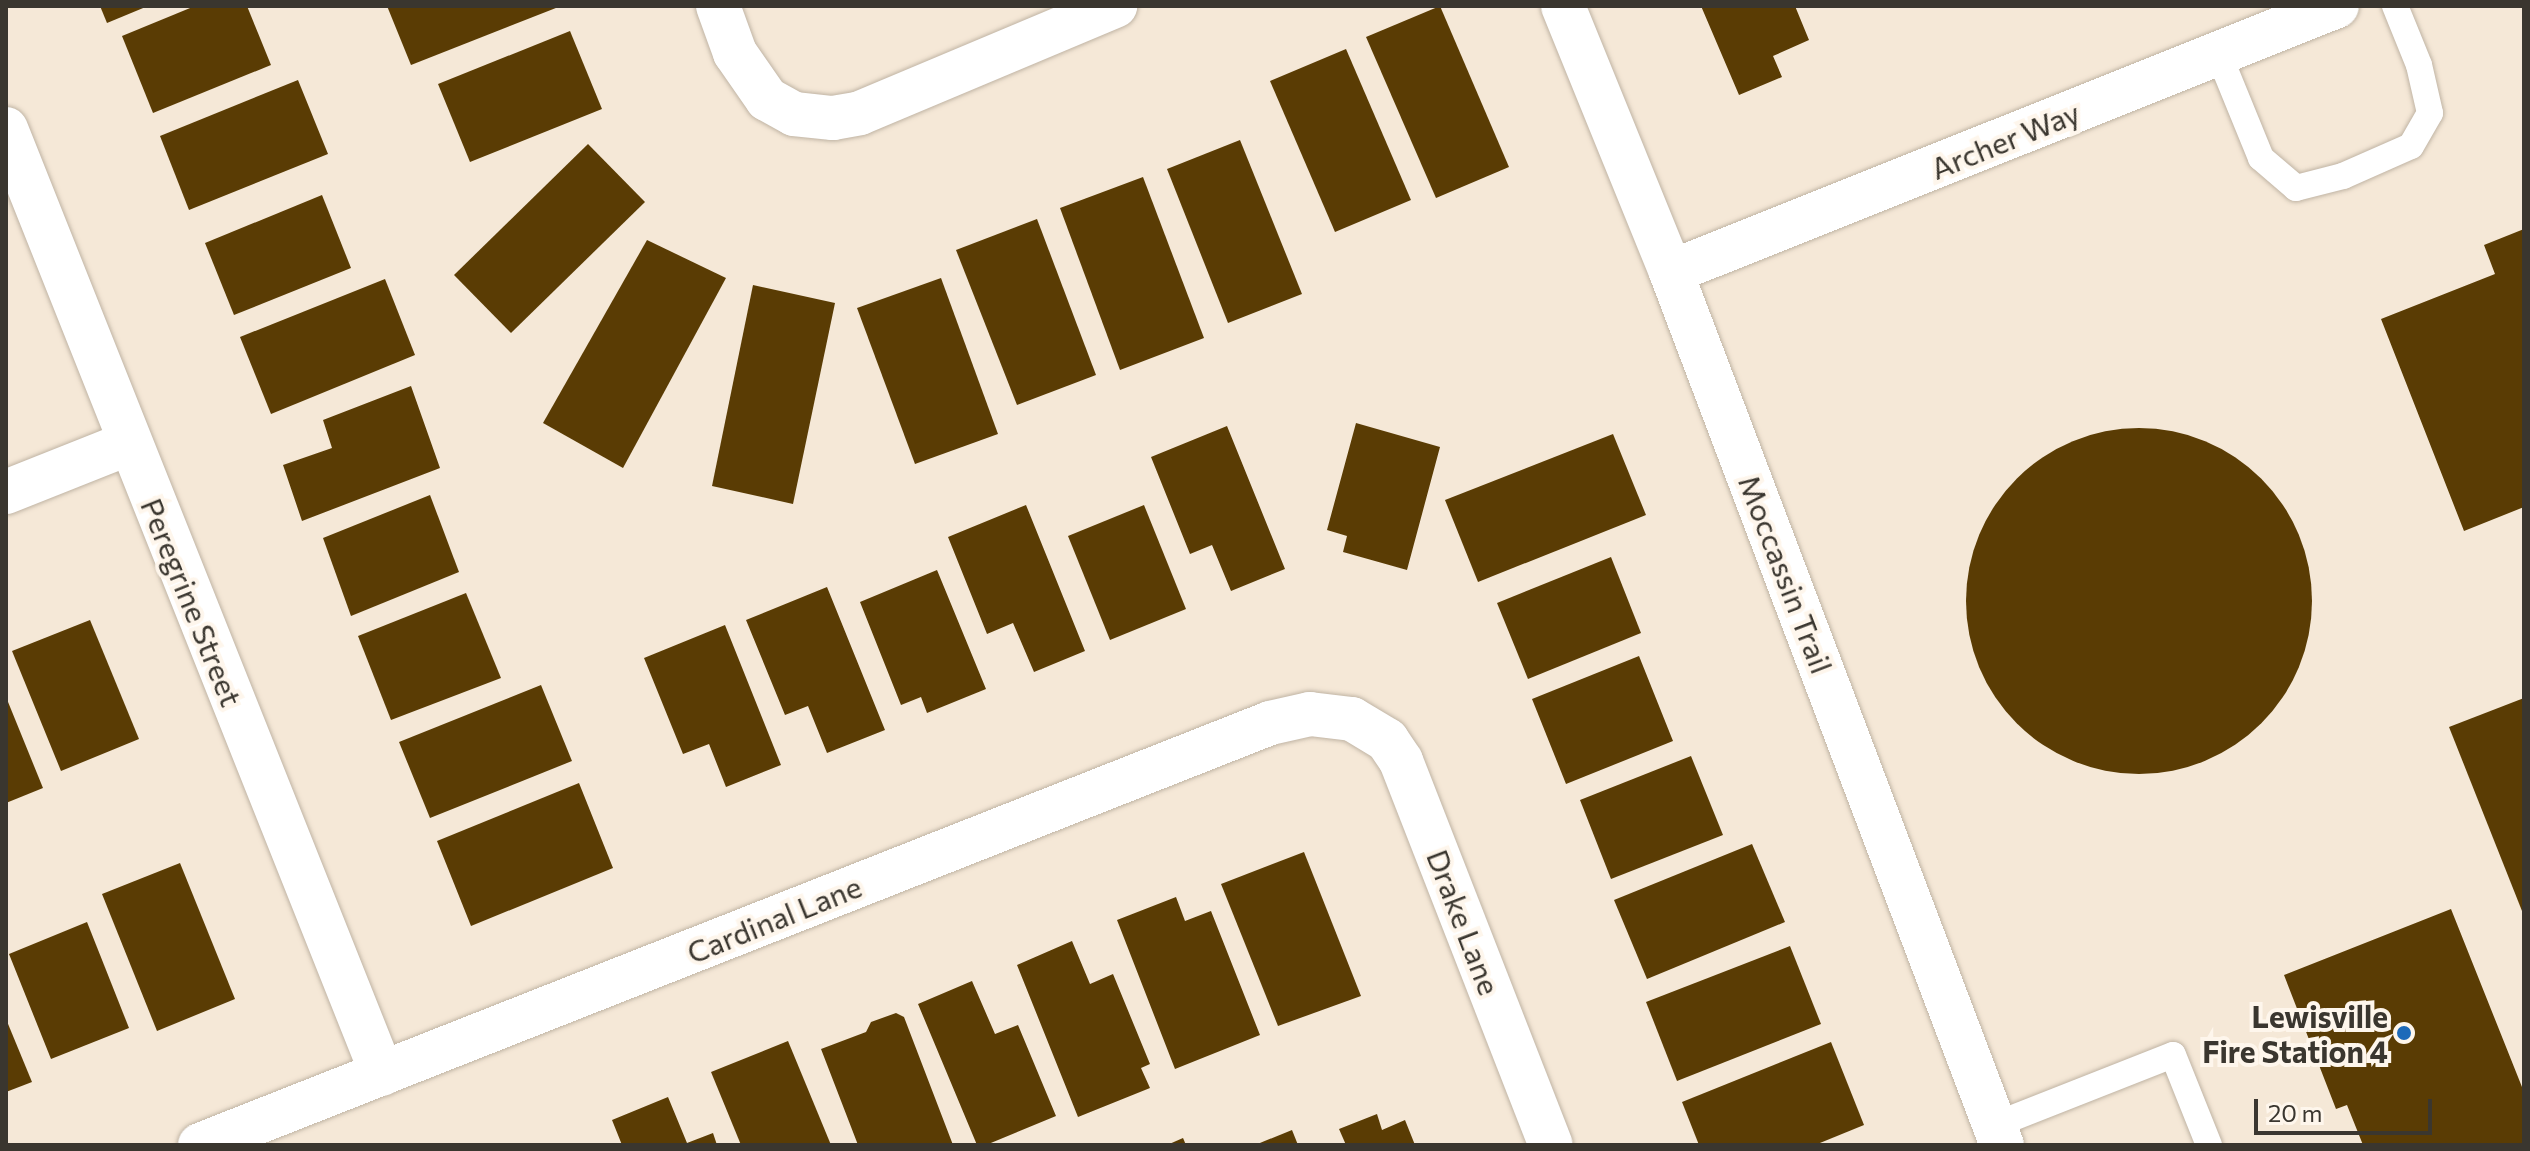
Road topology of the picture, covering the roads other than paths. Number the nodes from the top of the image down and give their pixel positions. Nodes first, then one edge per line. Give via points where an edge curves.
1 (718, 6) edge
2 (1115, 6) edge
3 (1563, 6) edge
4 (2337, 6) edge
5 (2395, 6) edge
6 (2219, 55) junction
7 (6, 129) edge
8 (1671, 272) junction
9 (129, 443) junction
10 (6, 492) edge
11 (1352, 719) joint
12 (382, 1074) junction
13 (1999, 1135) edge
14 (200, 1145) edge
15 (1551, 1145) edge
16 (2209, 1145) edge

1 - 2 street via 749,79 767,99 794,114 833,118 860,113
3 - 8 street, Moccassin Trail
4 - 6 street, Archer Way
5 - 6 lane via 2419,65 2430,113 2411,146 2343,176 2296,188 2261,158
6 - 8 street, Archer Way
7 - 9 street, Peregrine Street
8 - 13 street, Moccassin Trail
9 - 10 street
9 - 12 street, Peregrine Street
11 - 12 street, Cardinal Lane via 1310,714 1270,723
11 - 15 street, Drake Lane via 1387,740 1401,761
12 - 14 street, Cardinal Lane
13 - 16 lane via 2173,1055

